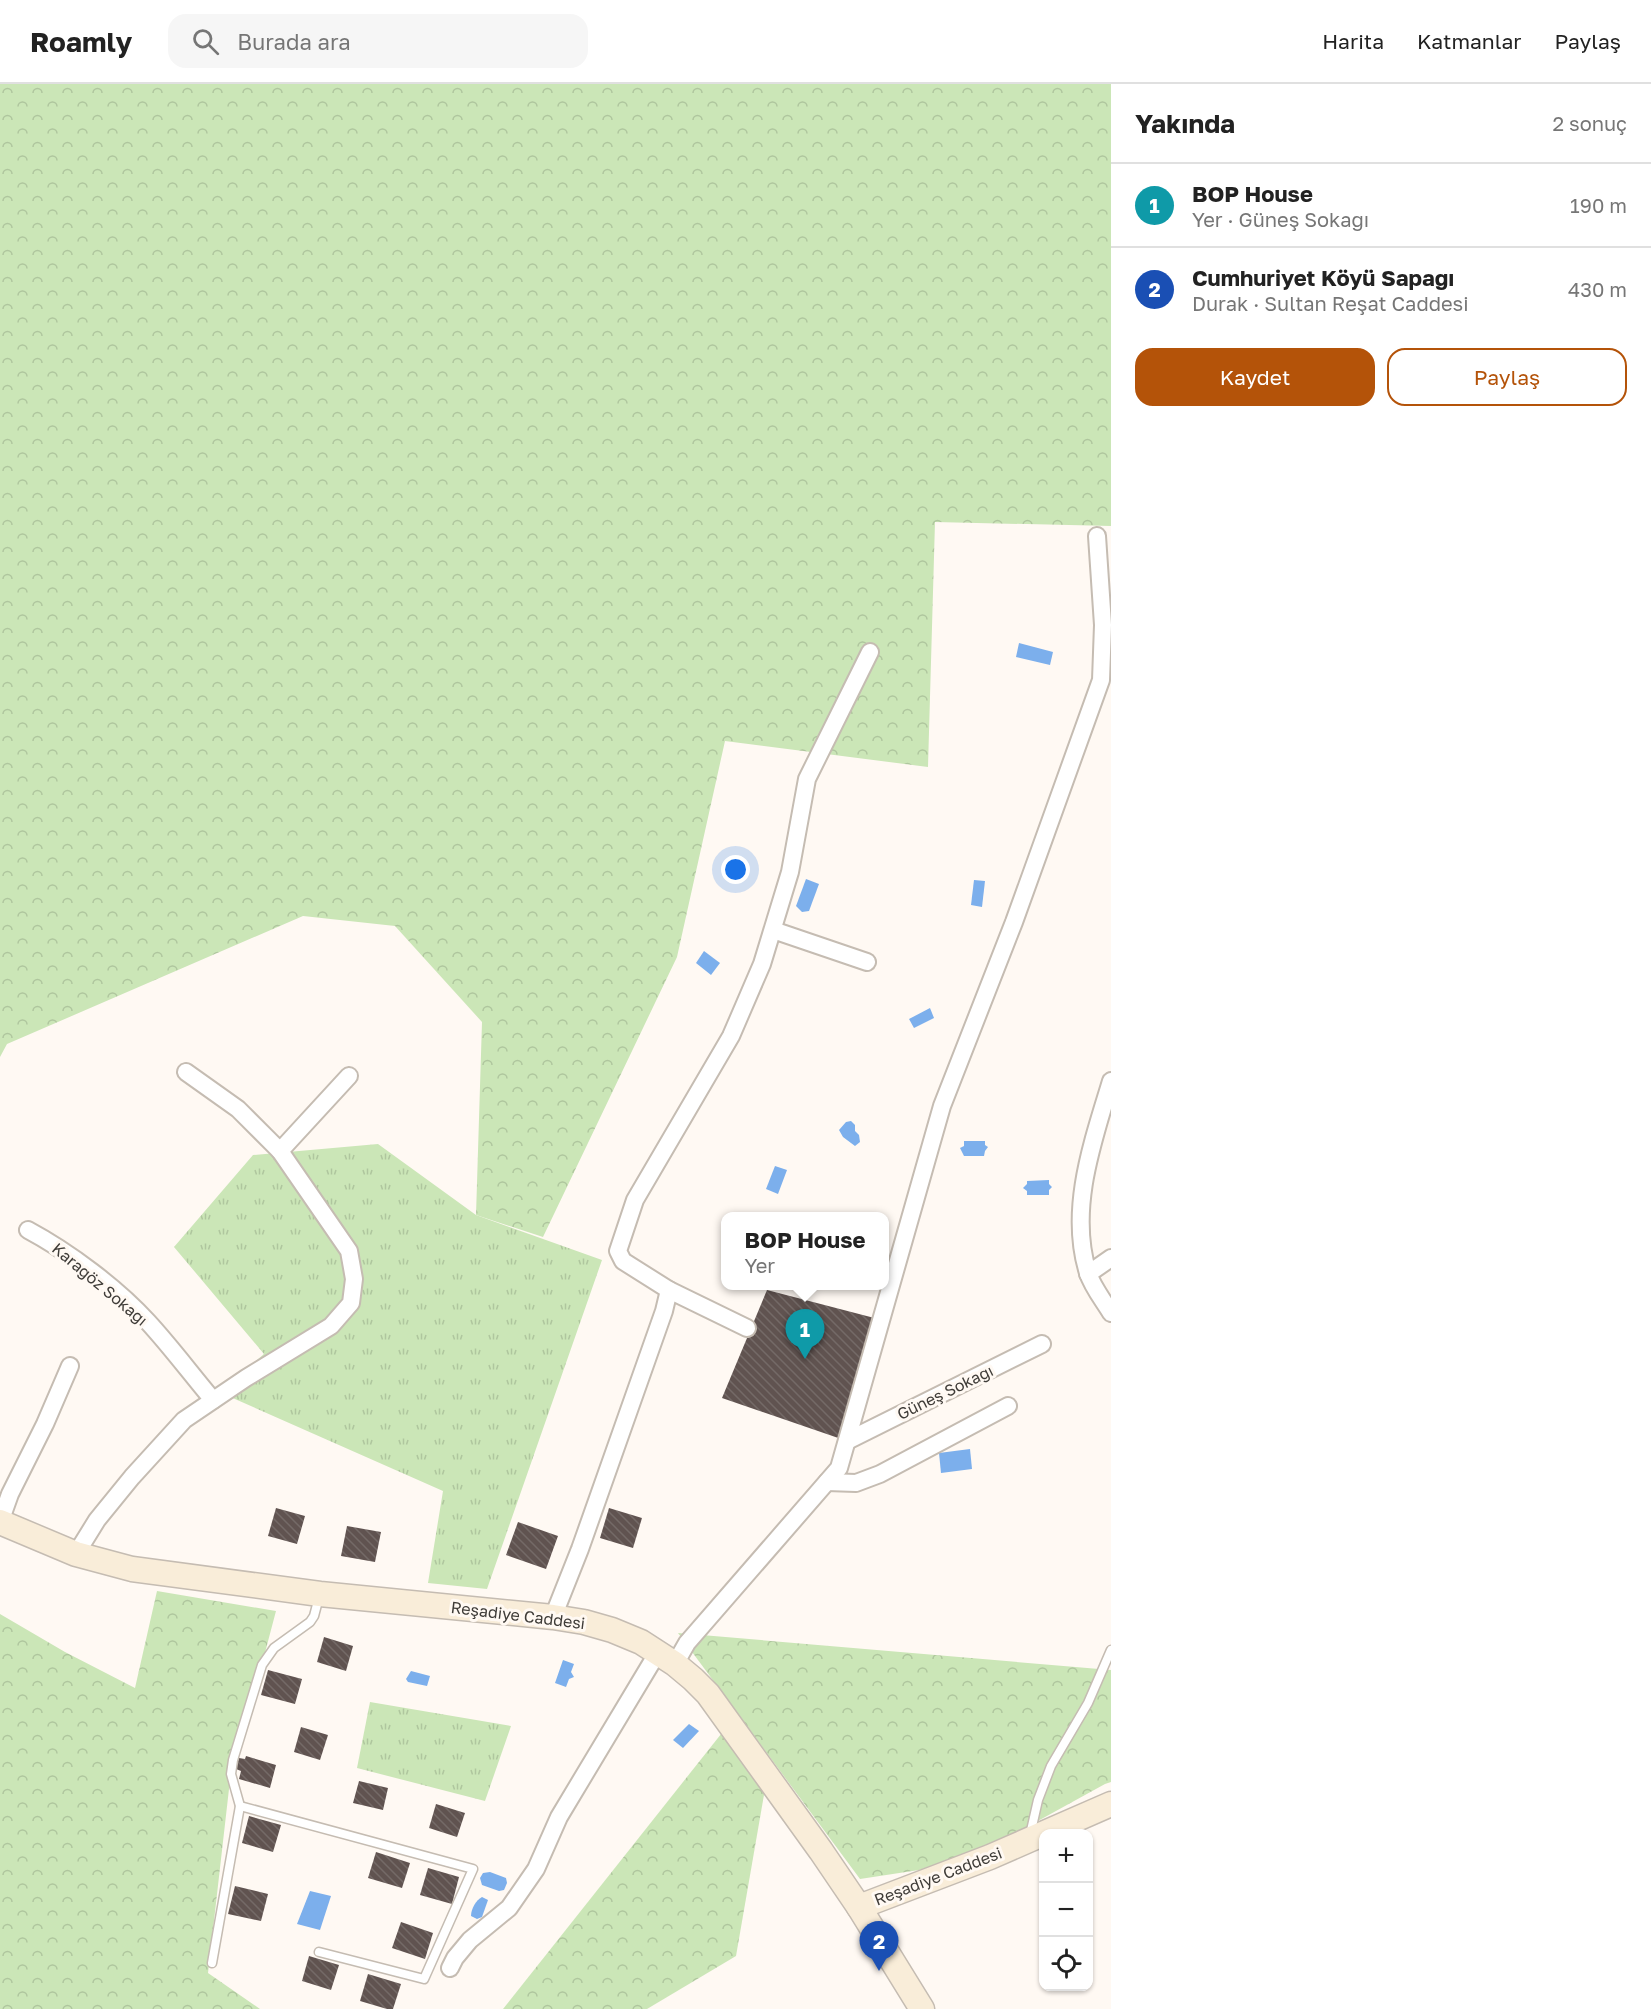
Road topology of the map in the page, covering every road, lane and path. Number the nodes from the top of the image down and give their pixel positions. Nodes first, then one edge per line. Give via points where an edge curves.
1 (1097, 536) dead end
2 (870, 652) dead end
3 (773, 930) junction
4 (867, 962) dead end
5 (186, 1072) dead end
6 (349, 1076) dead end
7 (1111, 1081) edge
8 (280, 1151) junction
9 (28, 1230) dead end
10 (1111, 1258) edge
11 (1088, 1274) junction
12 (669, 1290) junction
13 (1111, 1313) edge
14 (747, 1328) dead end
15 (1042, 1344) dead end
16 (70, 1366) dead end
17 (213, 1400) junction
18 (1008, 1406) dead end
19 (847, 1441) junction
20 (827, 1482) junction
21 (0, 1522) edge
22 (76, 1554) junction
23 (320, 1593) junction
24 (553, 1617) junction
25 (1111, 1650) edge
26 (667, 1658) junction
27 (1111, 1804) edge
28 (240, 1806) junction
29 (1029, 1840) junction
30 (859, 1907) junction
31 (319, 1952) dead end
32 (212, 1963) dead end
33 (450, 1968) dead end
34 (922, 2009) edge

1 - 19 street via 1101,680 1014,922 942,1106
2 - 3 street via 807,779 790,872
3 - 4 street
3 - 12 street via 731,1036 635,1200 620,1242 618,1251 623,1261
5 - 8 street via 238,1109
6 - 8 street
7 - 11 street via 1088,1159 1081,1214
8 - 17 street via 349,1251 354,1279 351,1303 331,1326
9 - 17 street, Karagöz Sokağı via 56,1245 147,1321
10 - 11 street
11 - 13 street
12 - 14 street
12 - 24 street
15 - 19 street, Güneş Sokağı
16 - 21 street
17 - 22 street via 184,1420 132,1477 97,1520
18 - 20 street via 880,1474 856,1483
19 - 20 street via 839,1468
20 - 26 street via 687,1643
21 - 22 street, Reşadiye Caddesi
22 - 23 street, Reşadiye Caddesi via 132,1569
23 - 24 street, Reşadiye Caddesi
23 - 28 lane via 310,1622 274,1648 262,1665 232,1760 231,1774
24 - 26 street, Reşadiye Caddesi via 612,1630
25 - 29 lane via 1088,1703 1052,1766 1038,1800
26 - 30 street, Reşadiye Caddesi via 708,1694
26 - 33 street via 559,1817 536,1869 509,1908 470,1940
27 - 29 street, Reşadiye Caddesi
28 - 31 lane via 473,1869 424,1979
28 - 32 lane
29 - 30 street, Reşadiye Caddesi
30 - 34 street

